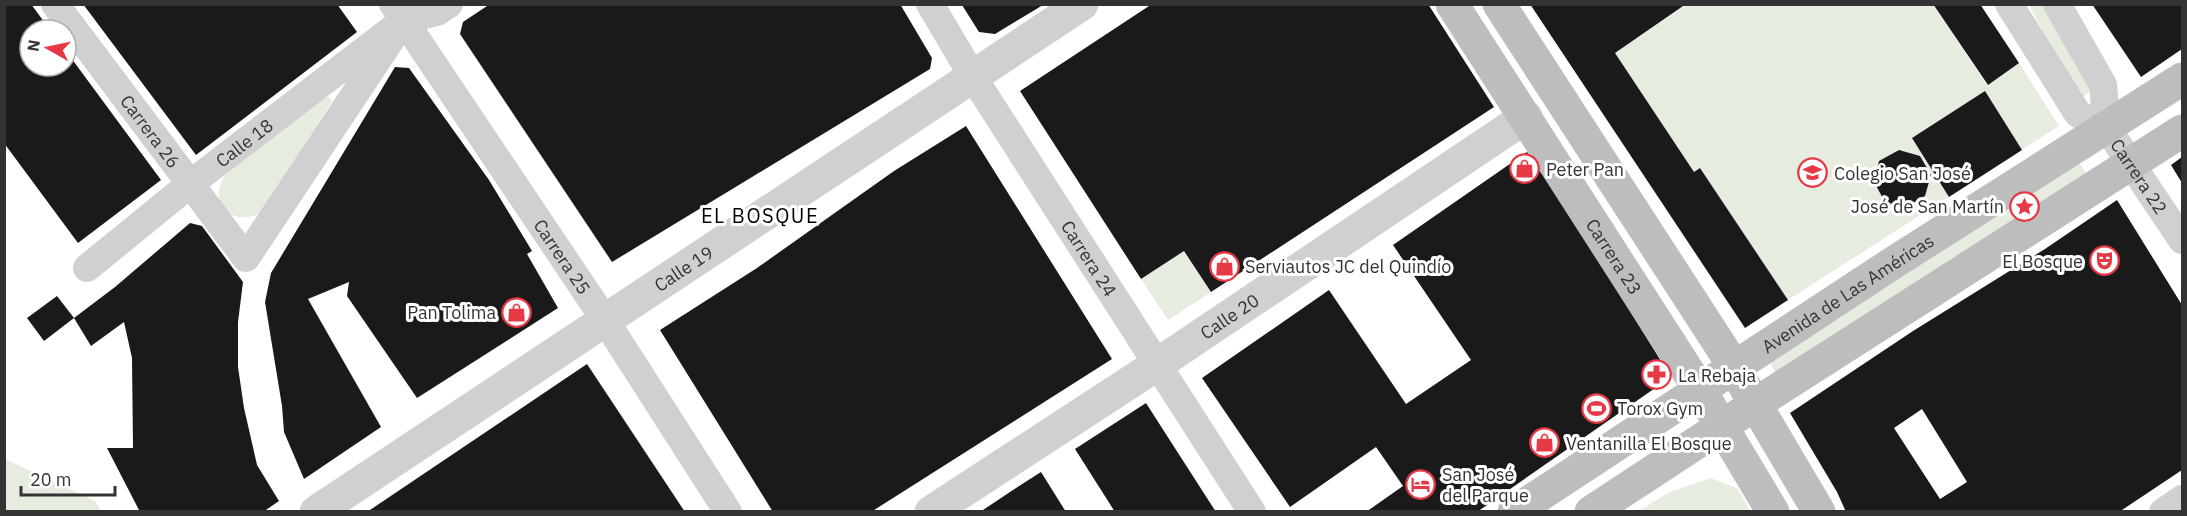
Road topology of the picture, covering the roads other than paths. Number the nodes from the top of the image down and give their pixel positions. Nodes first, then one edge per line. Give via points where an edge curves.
1 (55, 4) edge
2 (449, 4) edge
3 (930, 4) edge
4 (1082, 4) edge
5 (1452, 4) edge
6 (1499, 4) edge
7 (2011, 4) edge
8 (2057, 4) edge
9 (398, 12) edge
10 (973, 77) junction
11 (2182, 79) edge
12 (1526, 117) junction
13 (2108, 128) junction
14 (2182, 131) edge
15 (2131, 164) junction
16 (190, 184) junction
17 (2182, 240) edge
18 (87, 268) dead end
19 (605, 320) junction
20 (1158, 364) junction
21 (1734, 368) junction
22 (1700, 390) junction
23 (1756, 404) junction
24 (1722, 426) junction
25 (2182, 499) edge
26 (316, 512) edge
27 (728, 512) edge
28 (931, 512) edge
29 (1252, 512) edge
30 (1514, 512) edge
31 (1591, 512) edge
32 (1773, 512) edge
33 (1819, 512) edge
34 (2163, 512) edge

1 - 16 street, Carrera 26
2 - 9 street, Calle 18 via 437,12
3 - 10 street, Carrera 24
4 - 10 street, Calle 19
5 - 12 main road, Carrera 23
6 - 21 main road
7 - 13 street, Carrera 22 via 2078,114
8 - 13 street via 2103,85
9 - 16 street, Calle 18
9 - 16 street, Carrera 26 via 246,258
9 - 19 street, Carrera 25
10 - 19 street, Calle 19
10 - 20 street, Carrera 24
11 - 13 main road, Avenida de Las Américas
12 - 20 street, Calle 20
12 - 22 main road, Carrera 23
13 - 15 street, Carrera 22
13 - 21 main road, Avenida de Las Américas
14 - 15 main road
15 - 17 street, Carrera 22
15 - 23 main road
16 - 18 street, Calle 18
19 - 26 street, Calle 19
19 - 27 street, Carrera 25
20 - 28 street, Calle 20
20 - 29 street, Carrera 24
21 - 22 main road, Avenida de Las Américas
21 - 23 main road
22 - 24 main road, Carrera 23
22 - 30 main road, Avenida de Las Américas
23 - 24 main road
23 - 33 main road
24 - 31 main road
24 - 32 main road, Carrera 23
25 - 34 street

